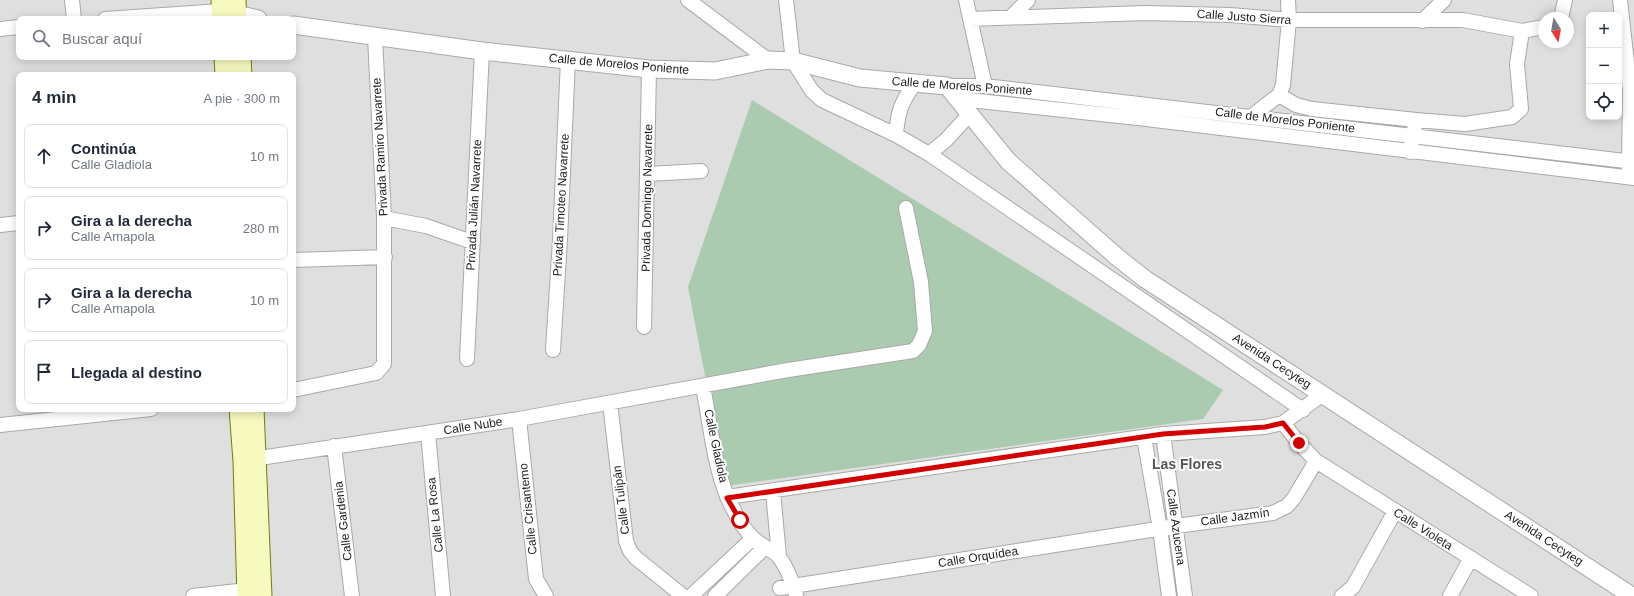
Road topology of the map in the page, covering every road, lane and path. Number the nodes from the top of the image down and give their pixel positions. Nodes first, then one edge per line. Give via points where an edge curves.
1 (72, 0) edge
2 (688, 0) edge
3 (786, 0) edge
4 (966, 0) edge
5 (1028, 0) edge
6 (1288, 0) edge
7 (1444, 0) edge
8 (1565, 0) edge
9 (1625, 7) edge
10 (229, 10) edge
11 (1563, 12) edge
12 (74, 16) edge
13 (146, 16) edge
14 (248, 16) edge
15 (1012, 16) junction
16 (970, 19) junction
17 (1288, 20) junction
18 (1422, 21) junction
19 (296, 25) edge
20 (16, 27) edge
21 (1538, 28) edge
22 (0, 29) edge
23 (1520, 31) junction
24 (375, 37) junction
25 (482, 51) junction
26 (568, 59) junction
27 (224, 60) edge
28 (241, 60) edge
29 (768, 60) junction
30 (793, 61) junction
31 (649, 69) junction
32 (225, 72) edge
33 (242, 72) edge
34 (915, 83) junction
35 (947, 86) junction
36 (985, 86) junction
37 (1632, 90) edge
38 (1279, 95) junction
39 (960, 100) junction
40 (1141, 103) junction
41 (1333, 111) junction
42 (969, 115) junction
43 (1252, 116) junction
44 (1138, 118) junction
45 (1416, 120) junction
46 (1332, 126) junction
47 (896, 135) junction
48 (1413, 135) junction
49 (1516, 148) junction
50 (1410, 152) junction
51 (929, 154) junction
52 (1632, 162) edge
53 (1514, 164) junction
54 (701, 171) dead end
55 (648, 174) junction
56 (1631, 177) edge
57 (906, 208) dead end
58 (384, 218) junction
59 (16, 223) edge
60 (0, 225) edge
61 (472, 242) junction
62 (385, 257) junction
63 (296, 260) edge
64 (644, 327) dead end
65 (553, 350) dead end
66 (466, 358) dead end
67 (703, 387) junction
68 (296, 389) edge
69 (1323, 394) junction
70 (610, 403) junction
71 (1304, 410) junction
72 (123, 412) edge
73 (240, 412) edge
74 (254, 412) edge
75 (519, 419) junction
76 (1283, 423) junction
77 (0, 425) edge
78 (428, 433) junction
79 (1163, 434) junction
80 (1144, 437) junction
81 (334, 446) junction
82 (250, 459) junction
83 (1316, 461) junction
84 (773, 492) junction
85 (727, 498) junction
86 (1394, 511) junction
87 (1176, 526) junction
88 (1160, 529) junction
89 (753, 538) junction
90 (764, 548) junction
91 (779, 556) junction
92 (1471, 558) junction
93 (785, 569) junction
94 (795, 591) edge
95 (781, 592) edge
96 (254, 593) edge
97 (193, 596) edge
98 (352, 596) edge
99 (443, 596) edge
100 (546, 596) edge
101 (683, 596) edge
102 (690, 596) edge
103 (715, 596) edge
104 (1169, 596) edge
105 (1185, 596) edge
106 (1342, 596) edge
107 (1450, 596) edge
108 (1531, 596) edge
109 (1632, 596) edge

1 - 12 street
2 - 29 street
3 - 30 street
4 - 16 street
5 - 15 street
6 - 17 street
7 - 18 street
8 - 11 street
9 - 37 street
10 - 13 street
10 - 14 street
15 - 16 street, Calle Justo Sierra
15 - 17 street, Calle Justo Sierra via 1145,12
16 - 36 street
17 - 18 street, Calle Justo Sierra
17 - 38 street via 1285,77
18 - 23 street, Calle Justo Sierra via 1475,21
19 - 24 street, Calle de Morelos Poniente
20 - 22 street
21 - 23 street
23 - 45 street via 1518,64 1521,109 1517,114 1512,118 1465,124
24 - 25 street, Calle de Morelos Poniente
24 - 58 street, Privada Ramiro Navarrete
25 - 26 street, Calle de Morelos Poniente
25 - 61 street, Privada Julián Navarrete
26 - 31 street, Calle de Morelos Poniente
26 - 65 street, Privada Timoteo Navarrete
27 - 32 main road
28 - 33 main road
29 - 30 street, Calle de Morelos Poniente
29 - 31 street, Calle de Morelos Poniente via 715,71
30 - 34 street, Calle de Morelos Poniente via 860,78
30 - 47 street via 812,91 822,100
31 - 55 street, Privada Domingo Navarrete
34 - 35 street, Calle de Morelos Poniente
34 - 47 street via 902,102
35 - 36 street, Calle de Morelos Poniente
35 - 39 street, Avenida Cecyteg
36 - 40 street, Calle de Morelos Poniente
37 - 52 street
38 - 41 street via 1296,105
38 - 43 street
39 - 42 street, Avenida Cecyteg
39 - 44 street, Calle de Morelos Poniente
40 - 43 street, Calle de Morelos Poniente
40 - 44 street
41 - 45 street
41 - 46 street
42 - 51 street
42 - 69 street, Avenida Cecyteg via 1023,176 1117,257 1145,279
43 - 46 street, Calle de Morelos Poniente
44 - 50 street, Calle de Morelos Poniente
45 - 48 street
46 - 48 street, Calle de Morelos Poniente
47 - 51 street
48 - 49 street, Calle de Morelos Poniente
48 - 50 street
49 - 52 street, Calle de Morelos Poniente
49 - 53 street
50 - 53 street, Calle de Morelos Poniente
51 - 71 street
52 - 56 street
53 - 56 street, Calle de Morelos Poniente
54 - 55 street
55 - 64 street, Privada Domingo Navarrete
57 - 67 street, Calle Nube via 921,282 925,330 919,345 913,351 788,370
58 - 61 street via 426,226
58 - 62 street, Privada Ramiro Navarrete
59 - 60 street
61 - 66 street, Privada Julián Navarrete
62 - 63 street
62 - 68 street, Privada Ramiro Navarrete via 384,364 376,373
67 - 70 street, Calle Nube
67 - 85 street, Calle Gladiola
69 - 71 street
69 - 109 street, Avenida Cecyteg
70 - 75 street, Calle Nube
70 - 101 street, Calle Tulipán via 626,542 636,558
71 - 76 street
72 - 77 street
73 - 82 main road
74 - 82 main road
75 - 78 street, Calle Nube
75 - 100 street, Calle Crisantemo via 536,579
76 - 79 street via 1265,427
76 - 83 street, Calle Violeta
78 - 81 street, Calle Nube
78 - 99 street, Calle La Rosa
79 - 80 street
79 - 87 street, Calle Azucena
80 - 84 street
80 - 88 street, Calle Azucena
81 - 82 street, Calle Nube
81 - 98 street, Calle Gardenia
82 - 96 main road
83 - 86 street, Calle Violeta
83 - 87 street, Calle Jazmín via 1294,498 1287,506 1273,513
84 - 85 street
84 - 91 street
85 - 89 street, Calle Gladiola
86 - 92 street, Calle Violeta
86 - 106 street via 1353,587
87 - 88 street, Calle Orquídea
87 - 105 street, Calle Azucena
88 - 94 street, Calle Orquídea
88 - 104 street, Calle Azucena
89 - 90 street, Calle Gladiola
89 - 102 street
90 - 91 street, Calle Gladiola
90 - 103 street
91 - 93 street
92 - 107 street
92 - 108 street, Calle Violeta
93 - 94 street
93 - 95 street
94 - 95 street, Calle Orquídea
96 - 97 street

